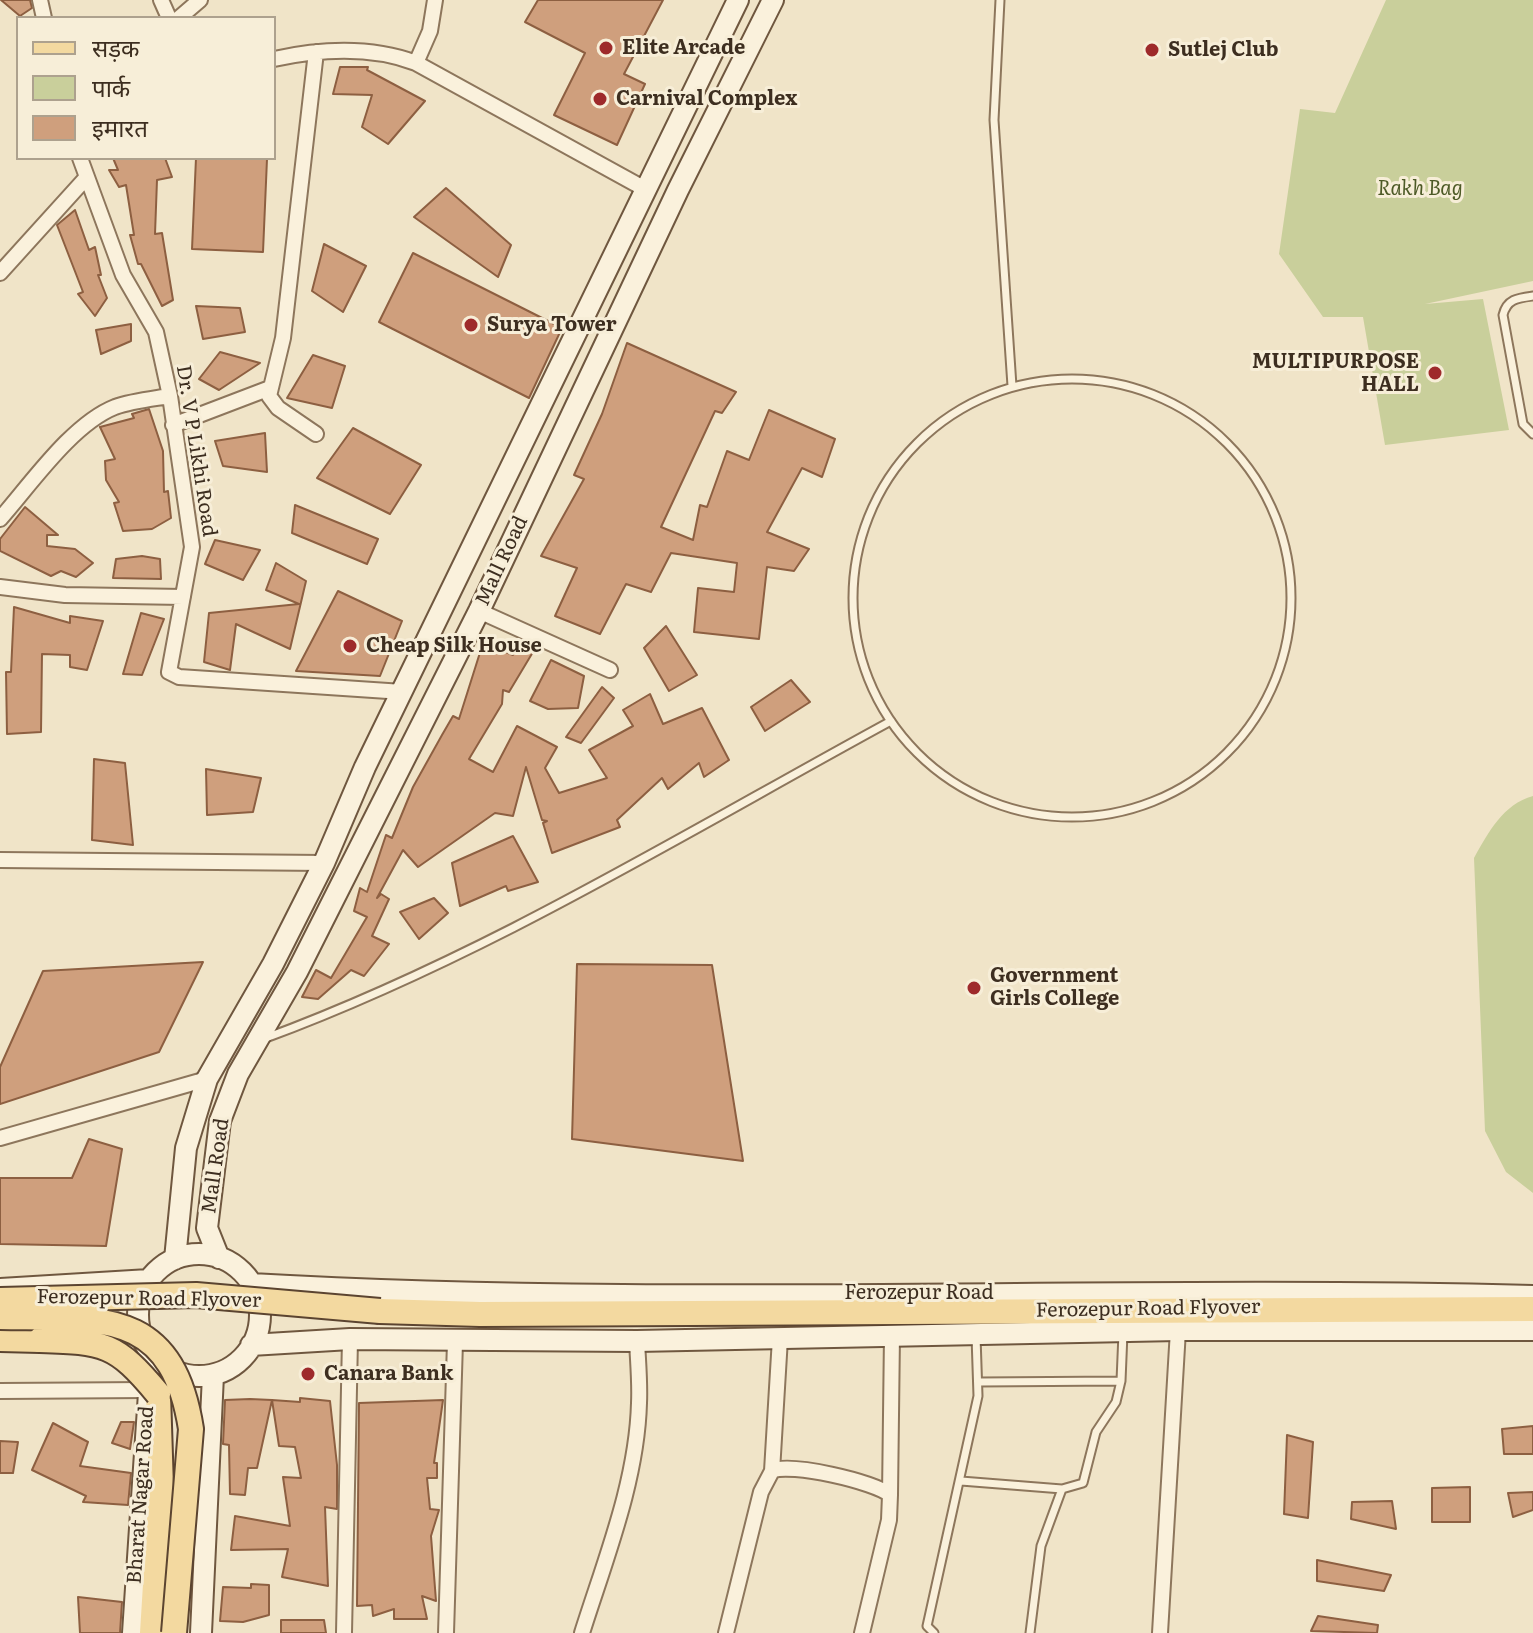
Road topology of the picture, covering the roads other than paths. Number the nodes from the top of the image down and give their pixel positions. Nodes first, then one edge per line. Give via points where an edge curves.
1 (200, 0) edge
2 (435, 0) edge
3 (738, 0) edge
4 (773, 0) edge
5 (1000, 0) edge
6 (181, 16) edge
7 (316, 52) junction
8 (276, 59) edge
9 (416, 63) junction
10 (81, 160) edge
11 (86, 178) junction
12 (645, 189) junction
13 (0, 273) edge
14 (1533, 296) edge
15 (1012, 386) junction
16 (270, 388) junction
17 (170, 396) junction
18 (173, 425) junction
19 (316, 434) dead end
20 (1533, 434) edge
21 (0, 519) edge
22 (0, 587) edge
23 (183, 597) junction
24 (479, 611) junction
25 (610, 670) dead end
26 (403, 692) junction
27 (891, 721) junction
28 (0, 860) edge
29 (324, 863) junction
30 (257, 1041) junction
31 (207, 1079) junction
32 (0, 1138) edge
33 (219, 1258) junction
34 (175, 1259) junction
35 (149, 1280) junction
36 (251, 1284) junction
37 (0, 1289) edge
38 (367, 1289) junction
39 (1533, 1296) edge
40 (0, 1300) edge
41 (1533, 1309) edge
42 (0, 1317) edge
43 (1178, 1330) junction
44 (1533, 1330) edge
45 (1123, 1332) junction
46 (976, 1333) junction
47 (892, 1335) junction
48 (780, 1338) junction
49 (0, 1339) edge
50 (357, 1340) junction
51 (637, 1341) junction
52 (455, 1342) junction
53 (251, 1345) junction
54 (0, 1349) edge
55 (159, 1357) junction
56 (213, 1375) junction
57 (1121, 1381) junction
58 (979, 1382) junction
59 (0, 1391) edge
60 (153, 1392) junction
61 (772, 1471) junction
62 (961, 1481) junction
63 (1062, 1489) junction
64 (890, 1495) junction
65 (926, 1630) edge
66 (133, 1633) edge
67 (152, 1633) edge
68 (174, 1633) edge
69 (201, 1633) edge
70 (344, 1633) edge
71 (446, 1633) edge
72 (582, 1633) edge
73 (726, 1633) edge
74 (862, 1633) edge
75 (934, 1633) edge
76 (1030, 1633) edge
77 (1160, 1633) edge

1 - 6 street
2 - 9 street via 430,31
3 - 12 main road, Mall Road
4 - 24 main road, Mall Road
5 - 15 lane via 994,120
7 - 8 street
7 - 9 street via 398,56
7 - 16 street via 283,338
9 - 12 street
10 - 11 street, Dr. V P Likhi Road
11 - 13 street
11 - 17 street, Dr. V P Likhi Road via 123,275 156,332
12 - 26 main road, Mall Road
14 - 20 lane via 1515,298 1503,315 1523,424
15 - 27 lane via 938,423 883,485 865,522 852,604 871,685
15 - 27 lane via 1058,379 1150,392 1191,413 1227,442 1257,478 1278,519 1290,564 1292,611 1285,656 1268,699 1243,738 1170,795 1127,811 1081,817 1037,814 994,803 954,782 920,755
16 - 18 street
16 - 19 street via 278,408
17 - 18 street, Dr. V P Likhi Road
17 - 21 street via 116,407 96,417
18 - 23 street, Dr. V P Likhi Road via 191,536
22 - 23 street via 65,595
23 - 26 street, Dr. V P Likhi Road via 168,666 173,675
24 - 25 street
24 - 30 main road, Mall Road
26 - 29 main road, Mall Road
27 - 30 lane via 499,935 346,1008
28 - 29 street
29 - 31 main road, Mall Road
30 - 33 main road, Mall Road via 220,1121 207,1228
31 - 32 street
31 - 34 main road, Mall Road via 186,1148
33 - 34 main road via 199,1254
33 - 36 main road via 234,1265
34 - 35 main road
35 - 37 main road
35 - 55 main road via 139,1302 138,1322
36 - 38 main road, Ferozepur Road
36 - 53 main road via 260,1315
38 - 39 main road, Ferozepur Road via 548,1295
38 - 50 main road
40 - 41 main road, Ferozepur Road Flyover, bridge via 196,1295 380,1311 538,1314
42 - 55 main road, bridge via 85,1319 149,1339
43 - 44 main road
43 - 45 main road
43 - 77 street
45 - 46 main road
45 - 57 lane
46 - 47 main road
46 - 58 lane
47 - 48 main road
47 - 64 street
48 - 51 main road
48 - 61 street
49 - 60 main road, bridge via 106,1345 132,1364
50 - 52 main road
50 - 53 main road
50 - 70 street
51 - 52 main road
51 - 72 street via 634,1443
52 - 71 street
53 - 56 main road via 232,1367
54 - 55 main road
55 - 56 main road via 173,1371
55 - 60 main road, Bharat Nagar Road
55 - 68 main road, bridge via 186,1396 191,1429
56 - 69 main road
57 - 58 lane
57 - 63 lane via 1116,1402 1096,1432 1083,1483
58 - 62 lane
59 - 60 street
60 - 66 main road, Bharat Nagar Road
60 - 67 main road via 161,1488
61 - 64 street via 787,1468 876,1485
61 - 73 street via 761,1492
62 - 63 lane
62 - 65 lane
63 - 76 lane via 1041,1546
64 - 74 street
65 - 75 lane

